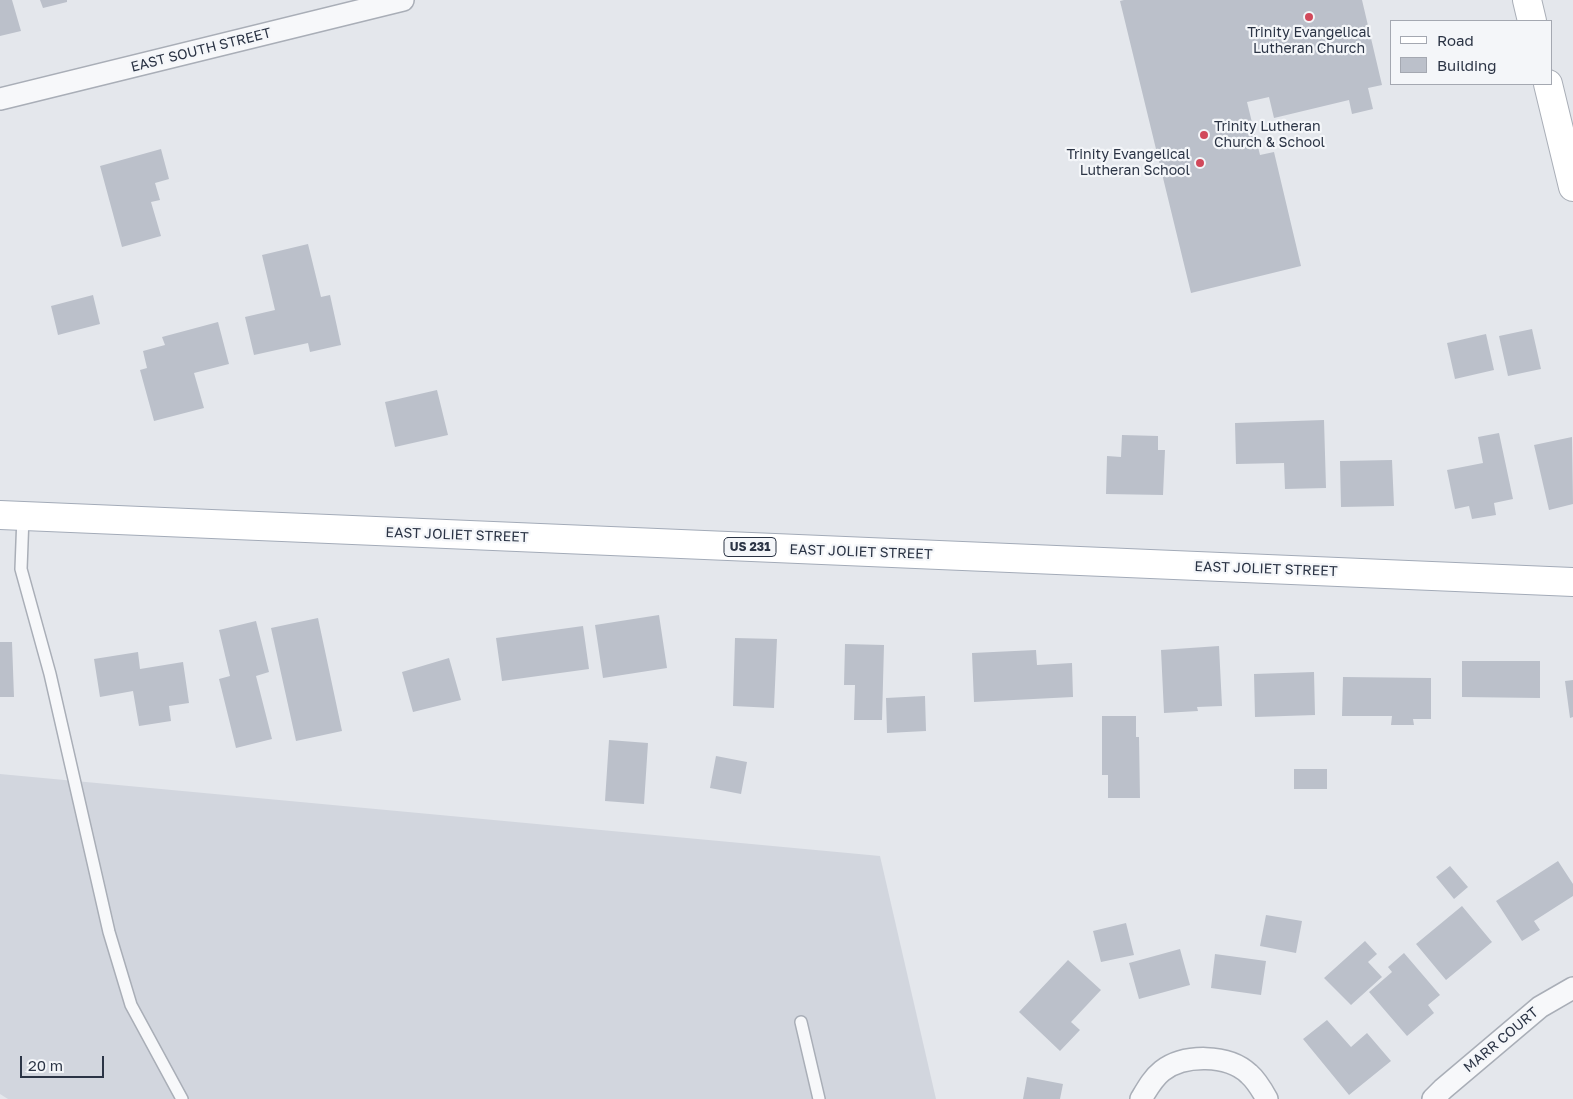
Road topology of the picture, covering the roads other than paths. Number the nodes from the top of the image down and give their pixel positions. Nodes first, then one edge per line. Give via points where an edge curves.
1 (403, 0) edge
2 (1527, 0) edge
3 (1532, 20) edge
4 (1548, 85) edge
5 (0, 99) edge
6 (1570, 158) edge
7 (1573, 187) edge
8 (12, 516) edge
9 (1573, 582) edge
10 (1573, 988) edge
11 (801, 1022) dead end
12 (182, 1099) edge
13 (819, 1099) edge
14 (1141, 1099) edge
15 (1267, 1099) edge
16 (1433, 1099) edge

1 - 5 street, EAST SOUTH STREET
2 - 3 main road
4 - 6 main road
6 - 7 main road
8 - 9 main road, EAST JOLIET STREET / US 231
8 - 12 lane via 21,569 50,674 110,932 131,1004
10 - 16 street, MARR COURT via 1540,1007
11 - 13 lane
14 - 15 street via 1161,1071 1180,1061 1202,1058 1228,1062 1248,1072

